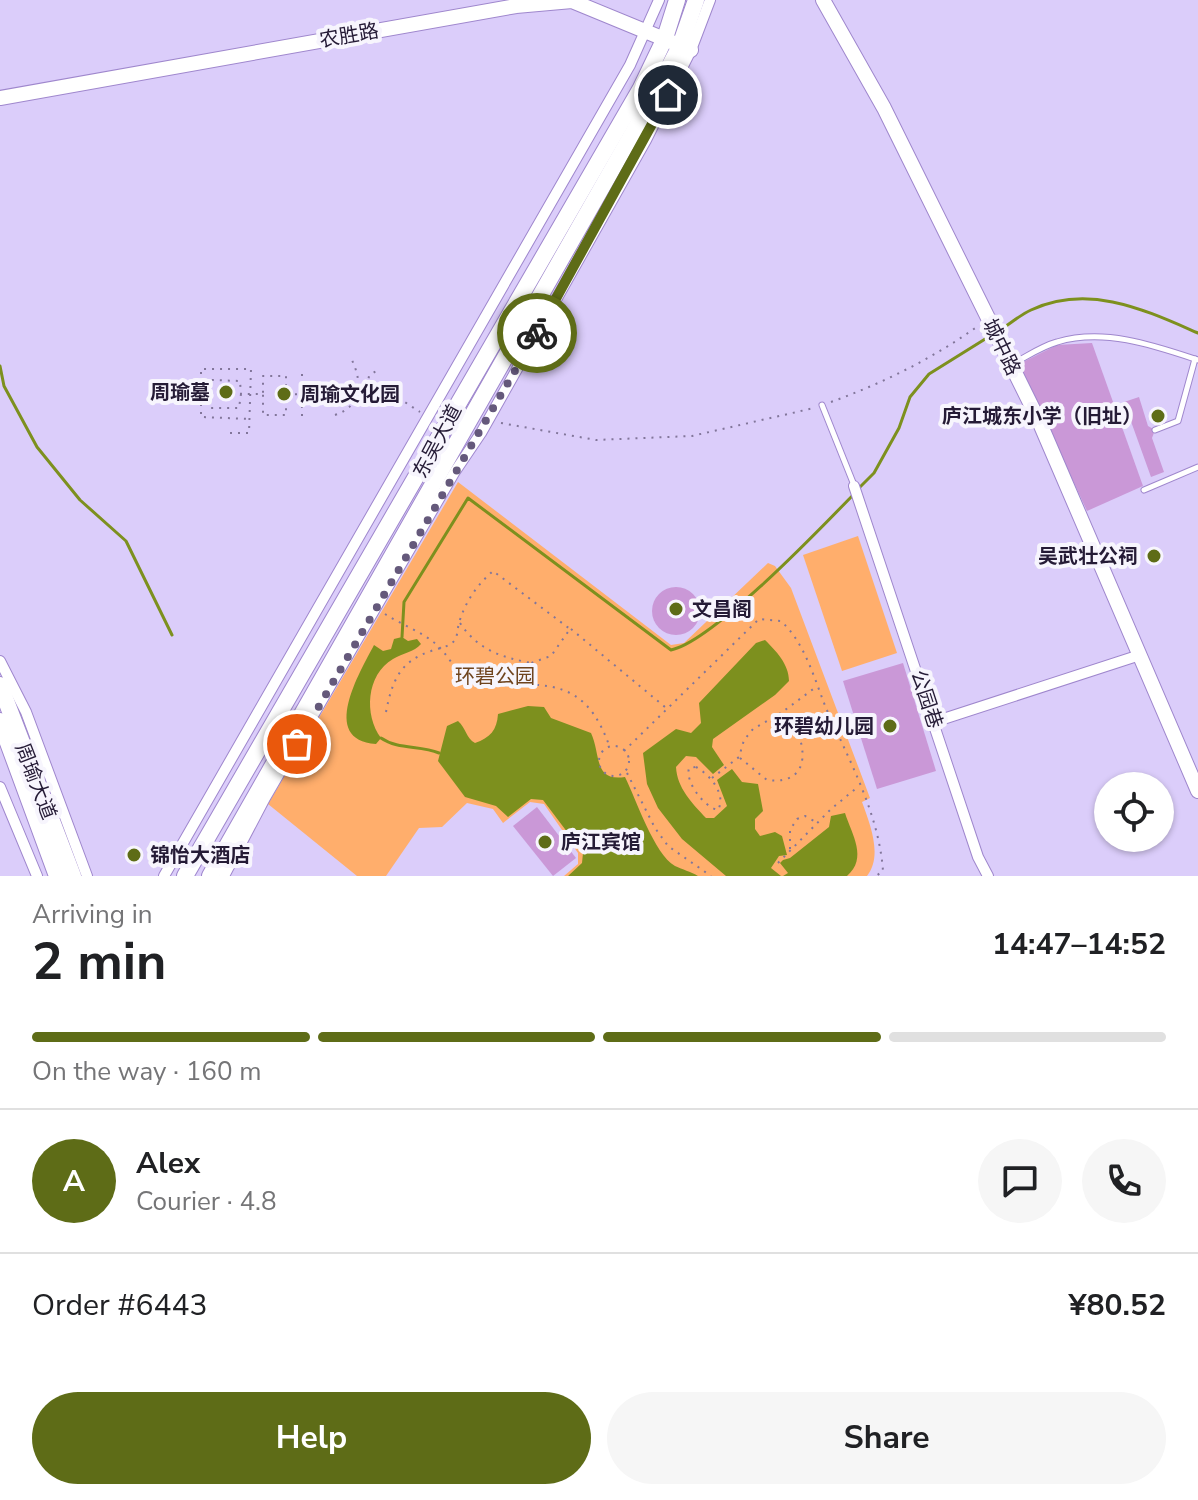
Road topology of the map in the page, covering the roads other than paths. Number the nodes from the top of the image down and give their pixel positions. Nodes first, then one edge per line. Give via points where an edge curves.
1 (659, 0) edge
2 (677, 0) edge
3 (696, 0) edge
4 (710, 0) edge
5 (823, 0) edge
6 (647, 30) junction
7 (679, 45) junction
8 (0, 98) edge
9 (1196, 359) edge
10 (1011, 364) junction
11 (822, 405) road end
12 (1155, 430) dead end
13 (1198, 467) edge
14 (854, 486) joint
15 (1144, 490) dead end
16 (1140, 655) junction
17 (0, 661) edge
18 (0, 685) edge
19 (0, 721) edge
20 (934, 722) junction
21 (0, 787) edge
22 (1198, 791) edge
23 (37, 876) edge
24 (57, 876) edge
25 (73, 876) edge
26 (87, 876) edge
27 (164, 876) edge
28 (185, 876) edge
29 (210, 876) edge
30 (224, 876) edge
31 (988, 876) edge

1 - 6 street
2 - 7 main road, 东吴大道
3 - 7 main road, 东吴大道
4 - 7 street
5 - 10 street, 城中路 via 884,108
6 - 7 street, 农胜路
6 - 8 street, 农胜路 via 572,1 516,6
6 - 27 street
7 - 28 main road, 东吴大道 via 641,88
7 - 29 main road, 东吴大道
7 - 30 street via 646,140
9 - 10 lane via 1098,335 1056,342
9 - 12 lane via 1178,421
10 - 16 street, 城中路
11 - 14 lane
13 - 15 lane
14 - 20 street, 公园巷
16 - 20 street
16 - 22 street, 城中路
17 - 26 street via 26,712
18 - 25 main road, 周瑜大道
19 - 24 main road, 周瑜大道
20 - 31 street, 公园巷
21 - 23 street

